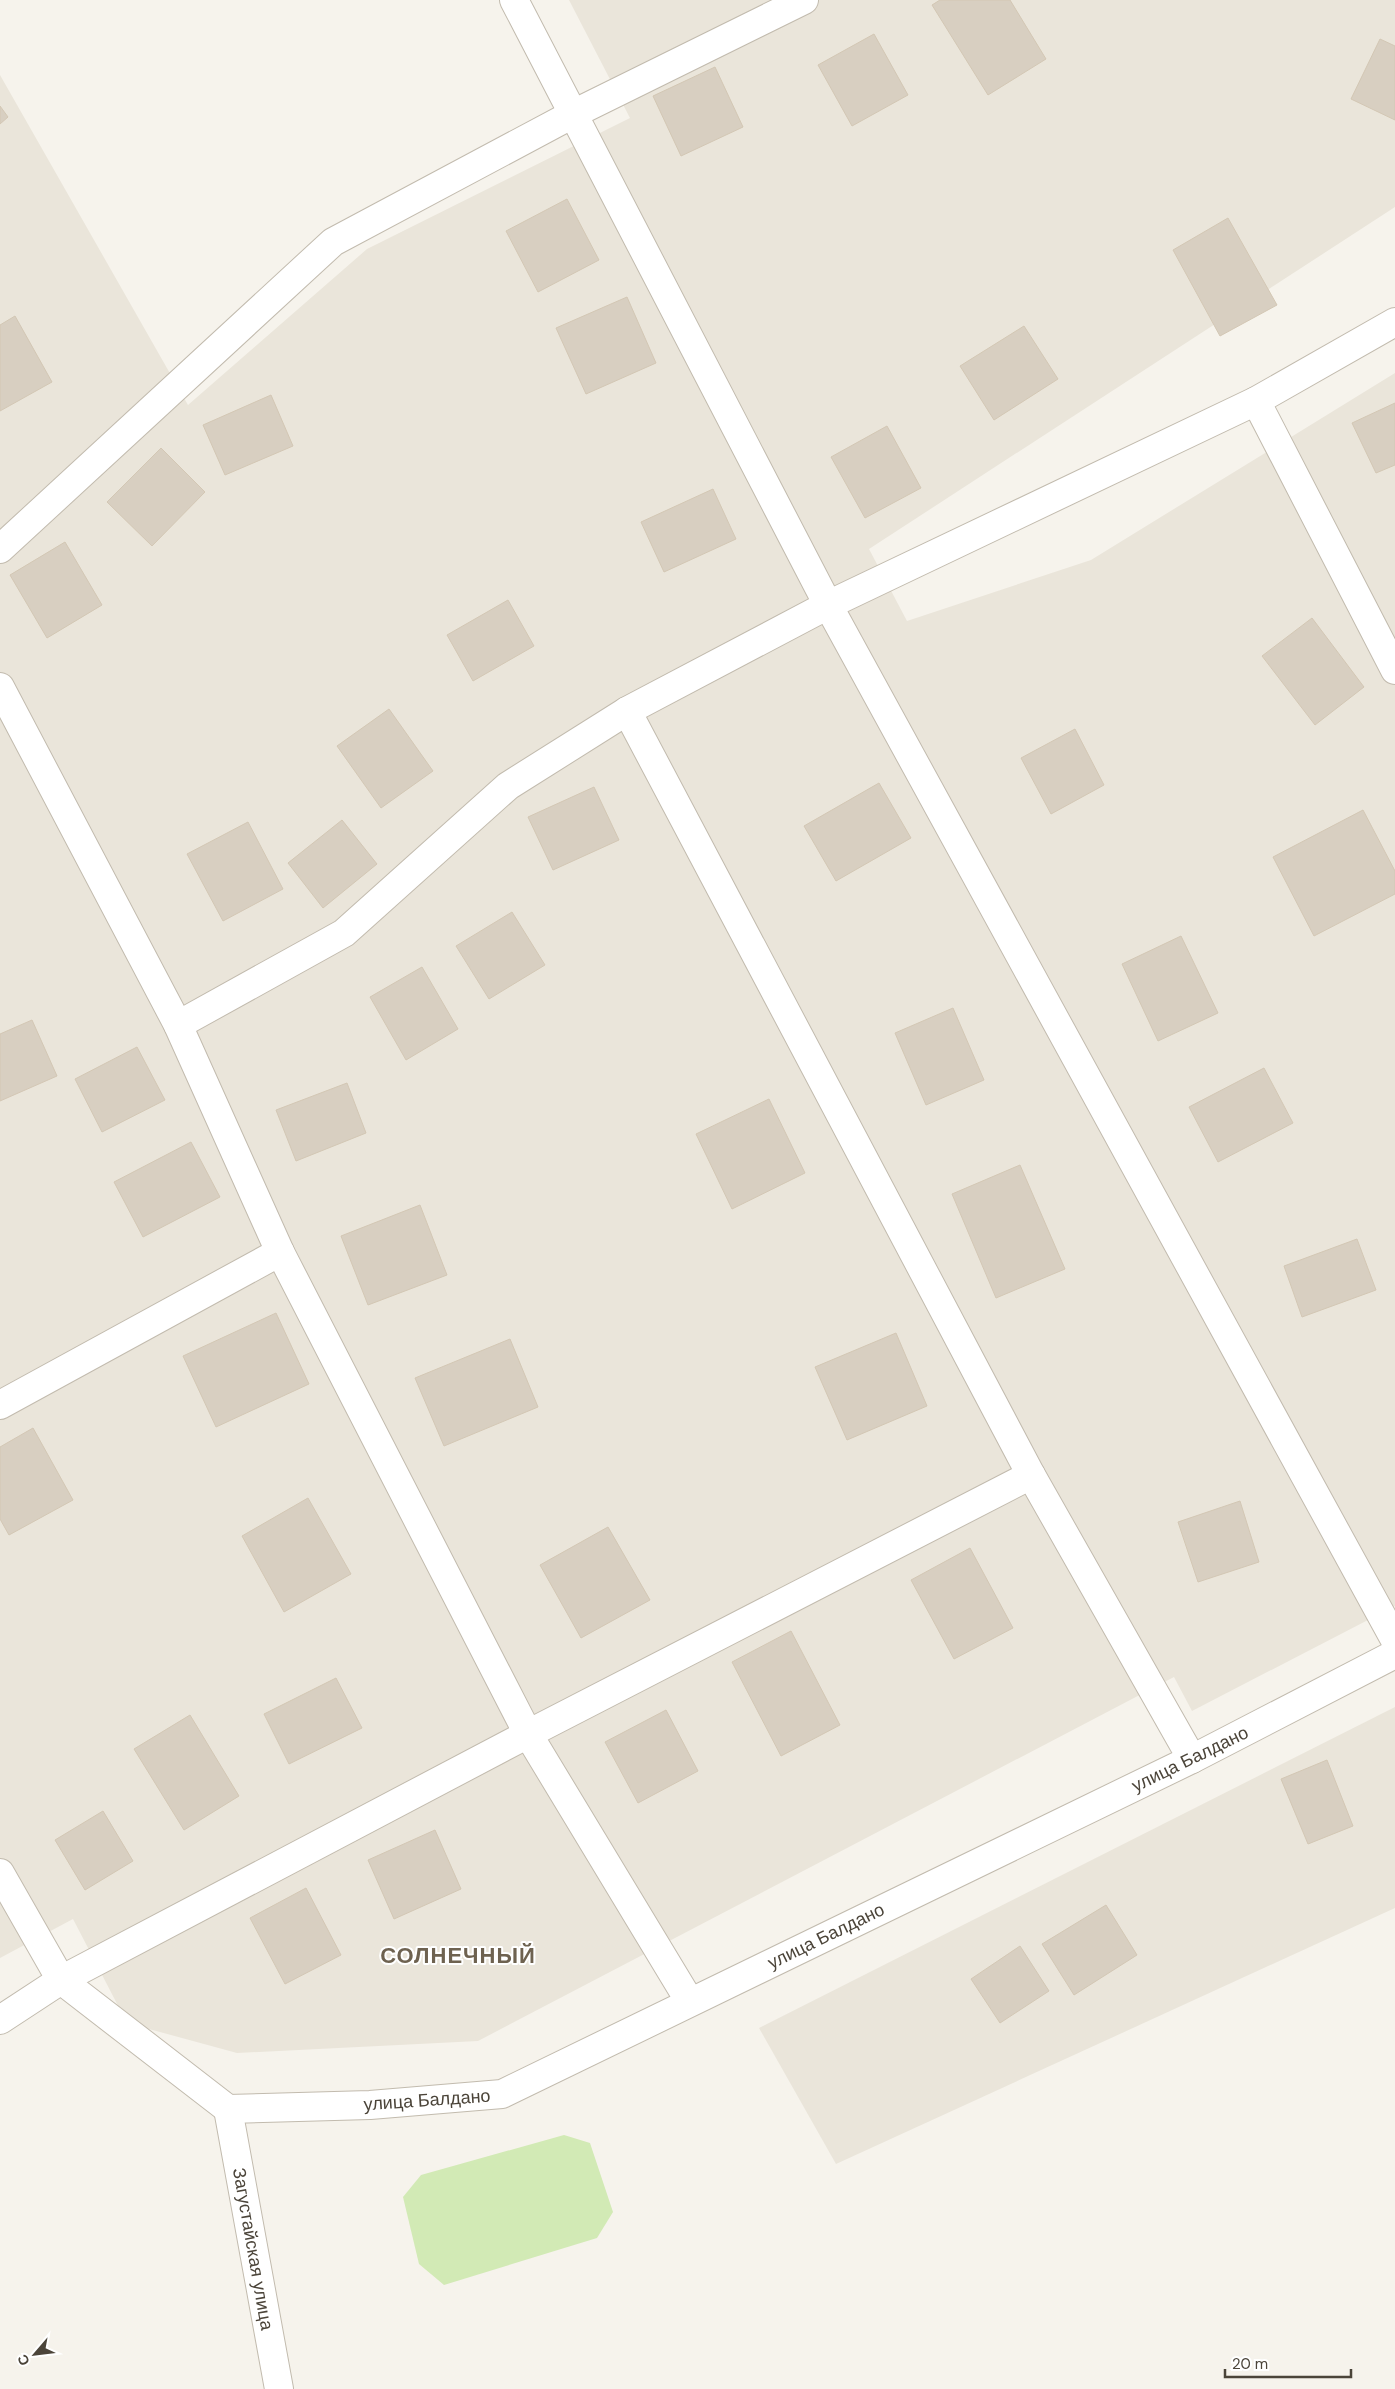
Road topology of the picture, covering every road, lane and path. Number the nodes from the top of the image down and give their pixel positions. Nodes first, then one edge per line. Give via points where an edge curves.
1 (514, 0) edge
2 (804, 0) edge
3 (573, 114) junction
4 (1395, 322) edge
5 (1256, 401) junction
6 (0, 549) edge
7 (828, 605) junction
8 (1395, 670) edge
9 (0, 687) edge
10 (627, 711) junction
11 (178, 1025) junction
12 (280, 1252) junction
13 (0, 1404) edge
14 (1031, 1475) junction
15 (1395, 1640) edge
16 (1395, 1654) edge
17 (528, 1734) junction
18 (1192, 1758) junction
19 (0, 1873) edge
20 (61, 1980) junction
21 (690, 2002) junction
22 (0, 2020) edge
23 (228, 2109) junction
24 (279, 2389) edge

1 - 3 street
2 - 3 street
3 - 6 street via 333,242
3 - 7 street
4 - 5 street
5 - 7 street
5 - 8 street
7 - 10 street
7 - 15 street
9 - 11 street
10 - 11 street via 508,786 344,933
10 - 14 street
11 - 12 street
12 - 13 street
12 - 17 street
14 - 17 street
14 - 18 street
16 - 18 street, улица Балдано
17 - 20 street
17 - 21 street
18 - 21 street, улица Балдано
19 - 20 street
20 - 22 street
20 - 23 street
21 - 23 street, улица Балдано via 502,2094 370,2105
23 - 24 street, Загустайская улица

